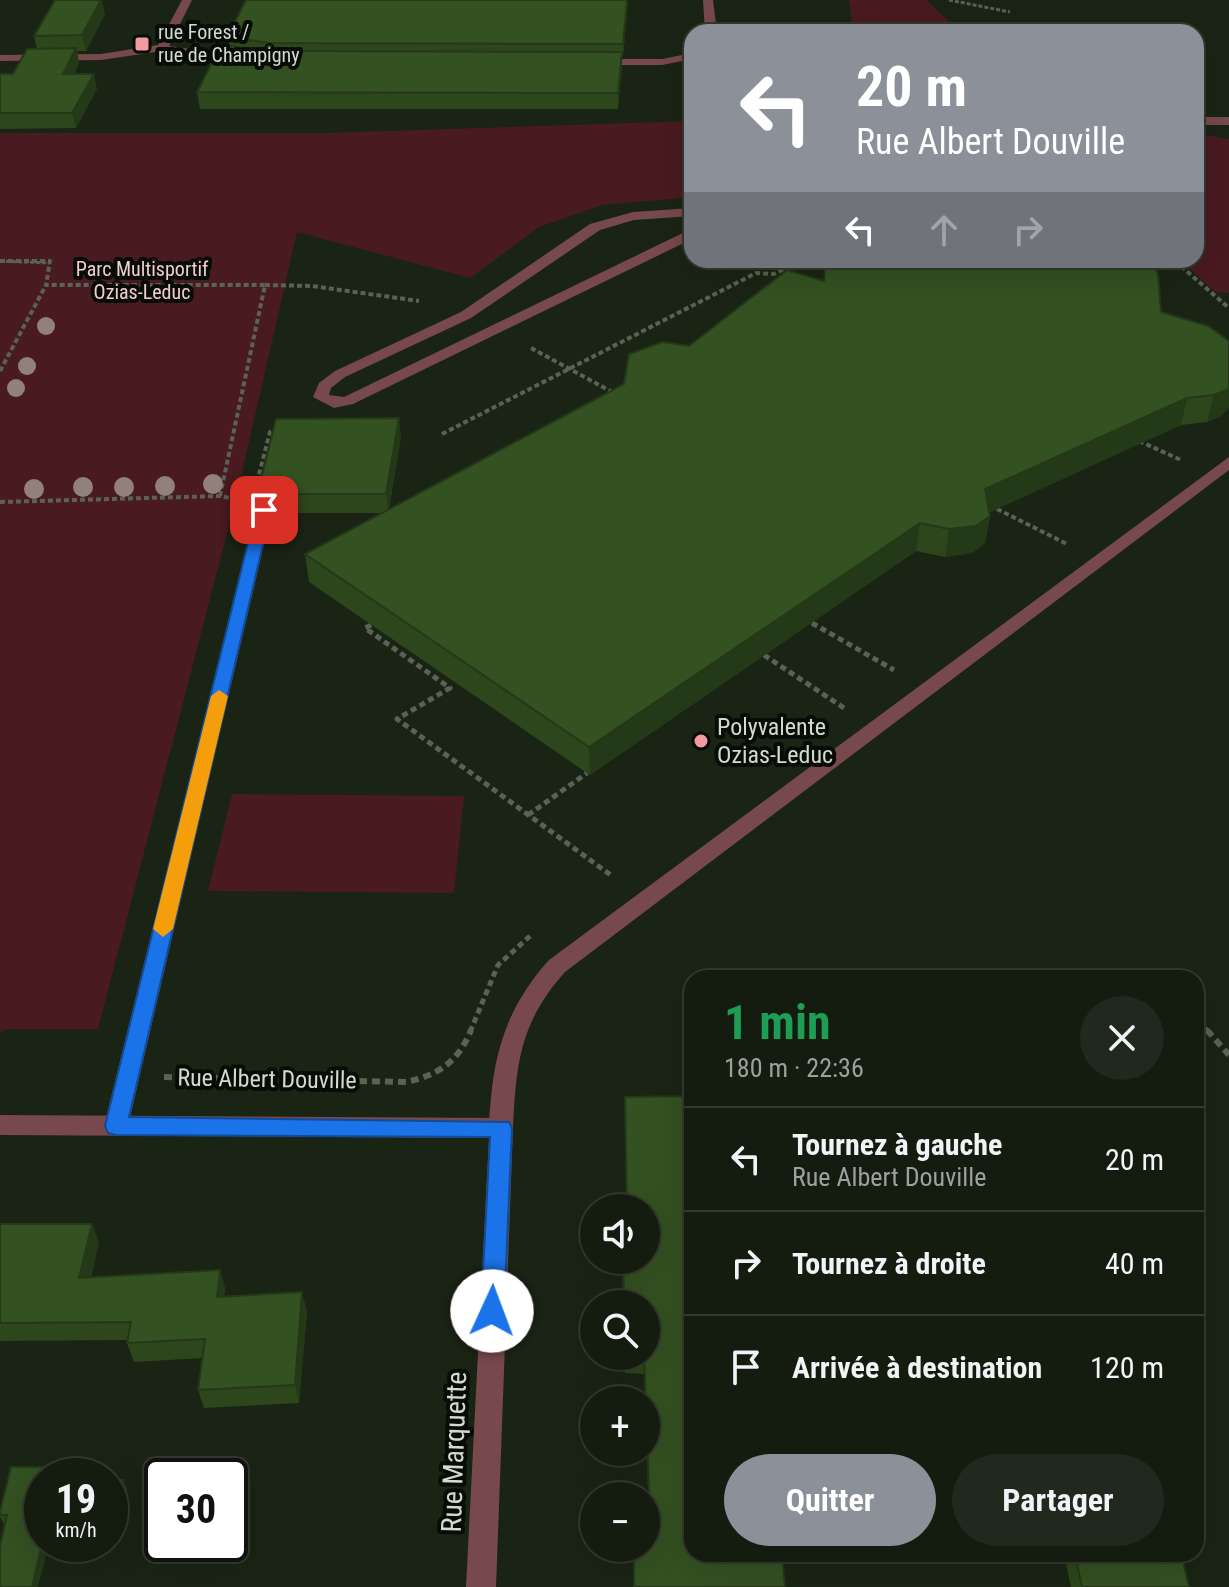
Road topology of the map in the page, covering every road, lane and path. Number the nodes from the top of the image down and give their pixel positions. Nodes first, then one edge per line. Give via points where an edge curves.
1 (187, 0) edge
2 (708, 0) edge
3 (949, 0) edge
4 (1010, 12) dead end
5 (710, 24) edge
6 (162, 48) junction
7 (0, 58) edge
8 (684, 58) edge
9 (260, 60) edge
10 (587, 62) edge
11 (1204, 121) edge
12 (1229, 121) edge
13 (684, 213) edge
14 (684, 238) edge
15 (0, 261) edge
16 (786, 268) edge
17 (1183, 268) edge
18 (774, 274) junction
19 (785, 279) edge
20 (46, 285) junction
21 (265, 285) junction
22 (1229, 308) edge
23 (466, 315) junction
24 (570, 369) junction
25 (0, 371) edge
26 (622, 398) edge
27 (270, 432) edge
28 (442, 434) dead end
29 (1129, 436) edge
30 (1182, 461) dead end
31 (1229, 462) edge
32 (255, 488) dead end
33 (0, 502) edge
34 (997, 509) edge
35 (264, 510) edge
36 (1067, 544) dead end
37 (812, 623) edge
38 (371, 625) edge
39 (764, 655) edge
40 (895, 670) dead end
41 (456, 683) edge
42 (450, 688) junction
43 (844, 708) dead end
44 (587, 773) edge
45 (528, 815) junction
46 (612, 876) dead end
47 (1204, 1028) edge
48 (1229, 1055) edge
49 (127, 1076) junction
50 (406, 1082) dead end
51 (0, 1125) edge
52 (116, 1126) junction
53 (501, 1128) junction
54 (481, 1587) edge

1 - 6 street
2 - 5 street
3 - 4 path
6 - 7 street via 101,57
6 - 9 street
8 - 10 street
11 - 12 street
13 - 23 street via 633,216 595,227
14 - 23 street via 348,401 334,403 321,397 324,386 340,374
15 - 20 path via 50,261
16 - 18 path
17 - 22 path
18 - 19 path
18 - 24 path via 756,273
20 - 21 path
20 - 25 path
21 - 23 path via 365,292
21 - 33 path via 220,496
24 - 26 path
24 - 28 path
27 - 32 path
29 - 30 path
31 - 53 street, Rue Marquette via 557,966 529,999 510,1039
34 - 36 path
35 - 49 street
37 - 40 path
38 - 42 path via 365,628
39 - 43 path
41 - 42 path
42 - 45 path via 397,719
44 - 45 path
45 - 46 path
47 - 48 path
49 - 50 path, Rue Albert Douville
49 - 52 street
51 - 52 street, Rue Albert Douville
52 - 53 street, Rue Albert Douville
53 - 54 street, Rue Marquette

